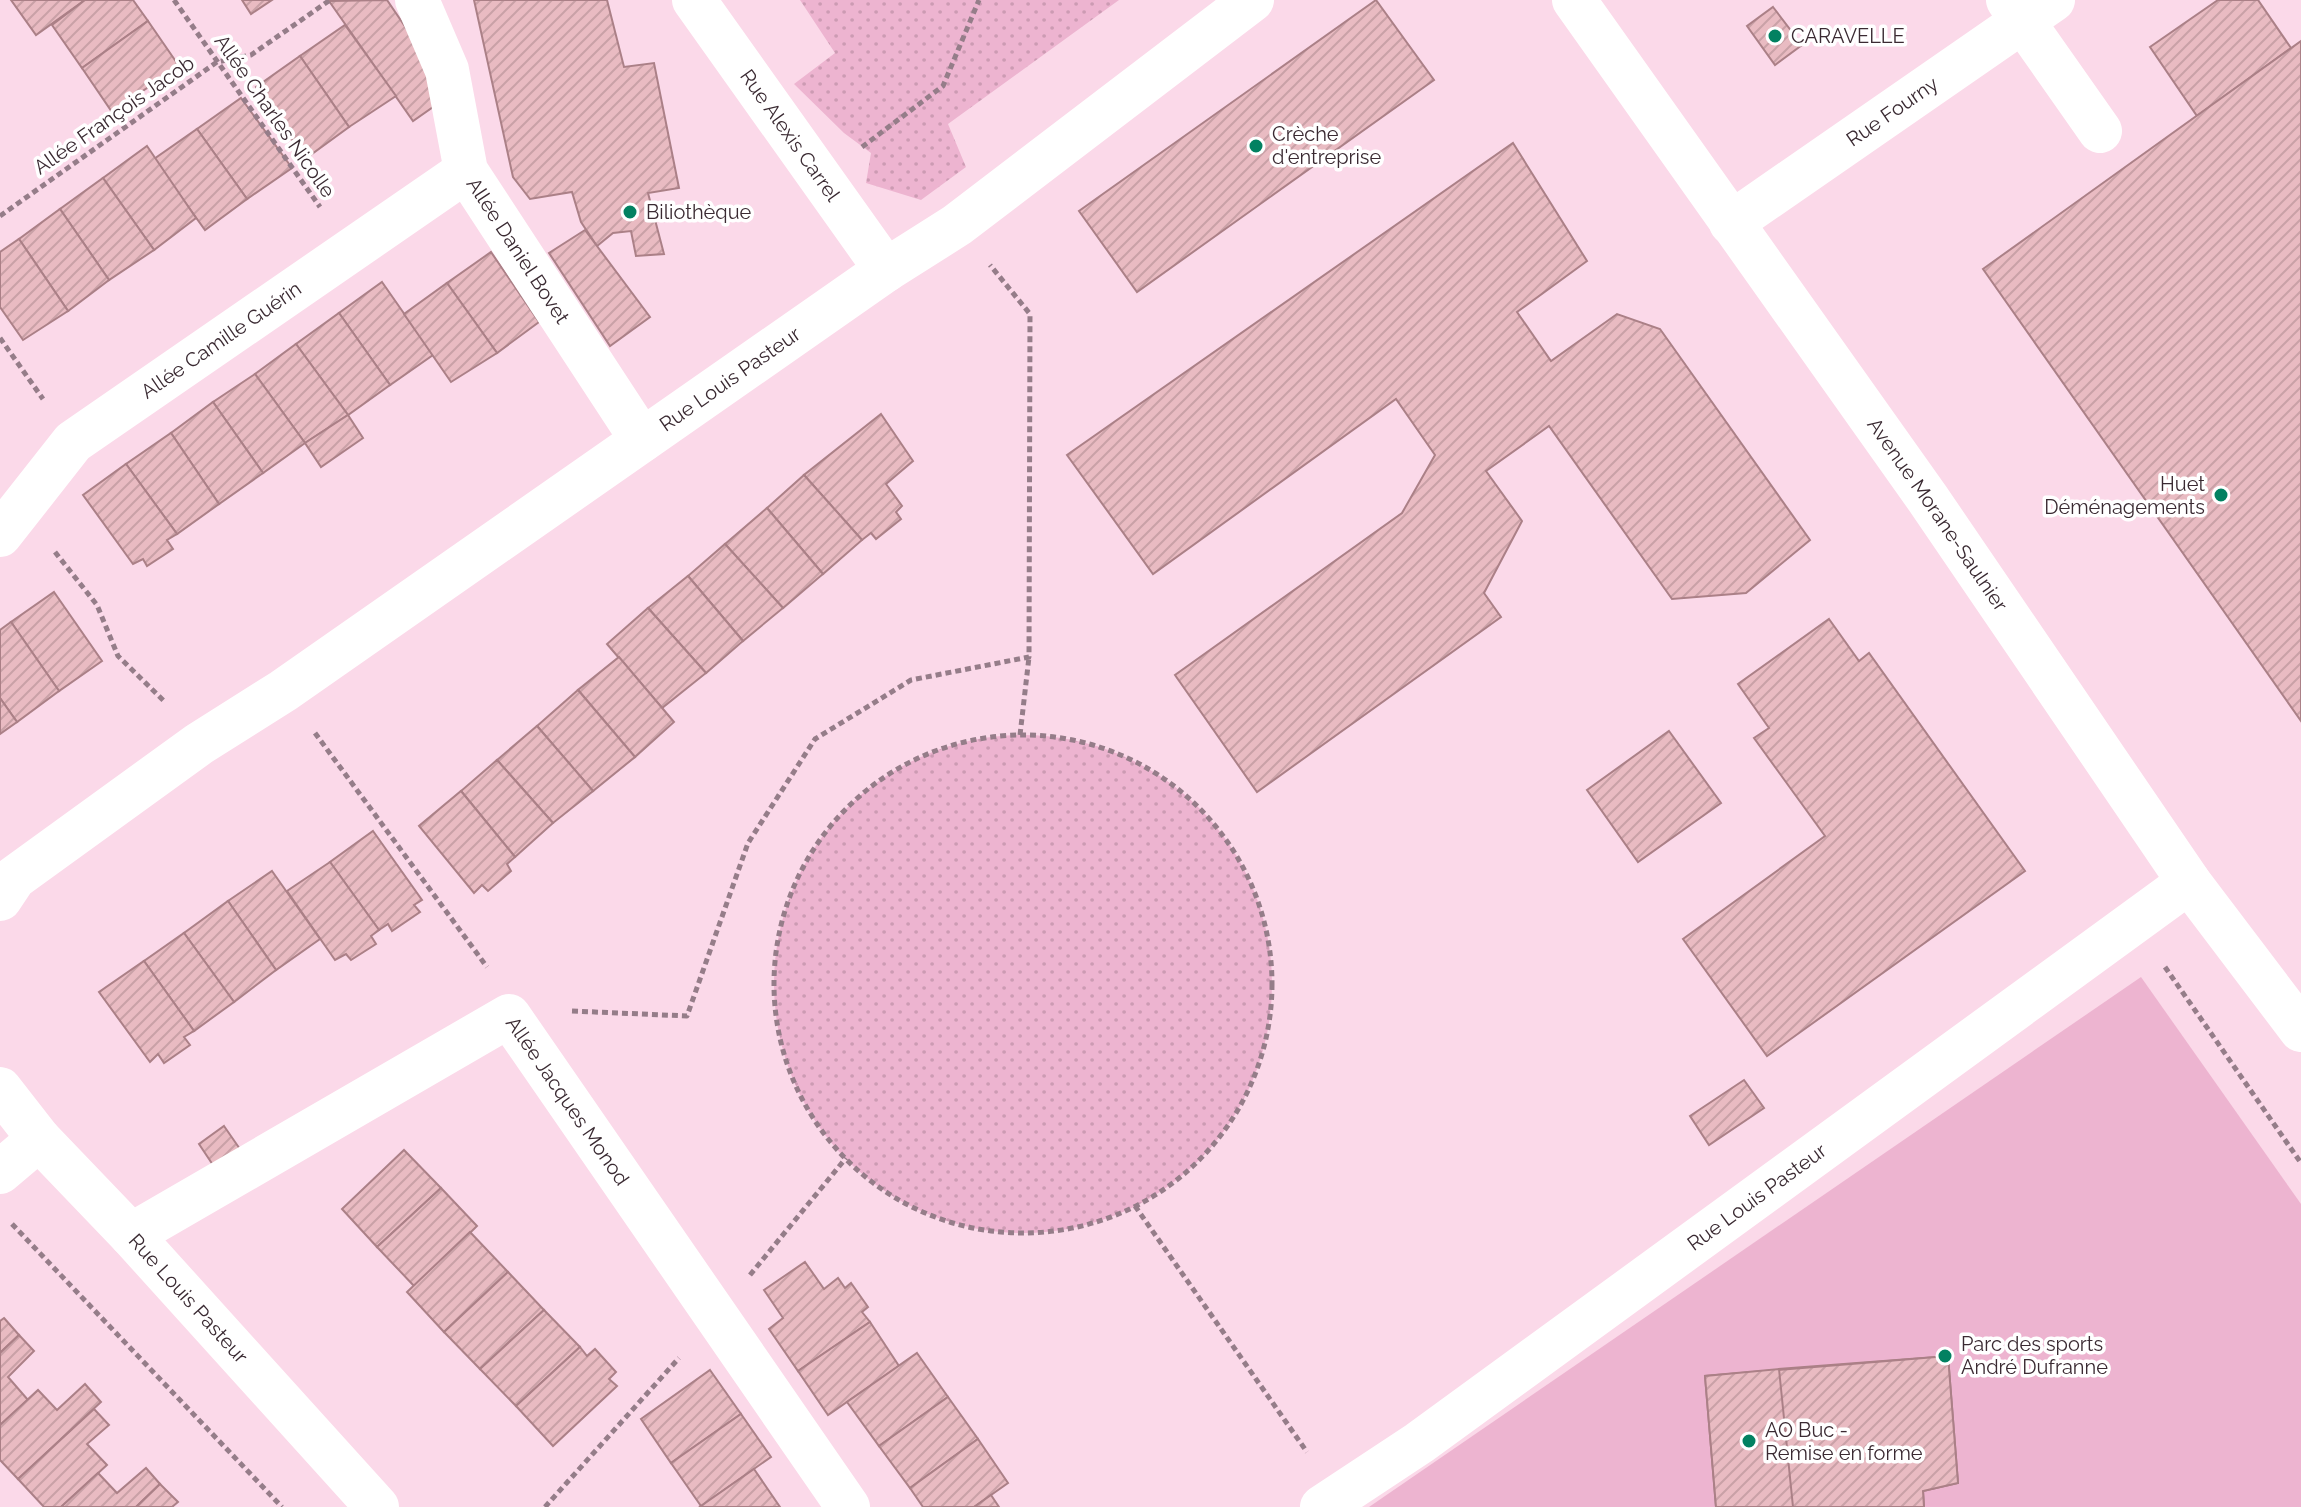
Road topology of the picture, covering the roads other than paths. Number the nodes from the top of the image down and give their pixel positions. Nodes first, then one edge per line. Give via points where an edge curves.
1 (417, 0) edge
2 (694, 0) edge
3 (1252, 0) edge
4 (1574, 0) edge
5 (2028, 7) edge
6 (2100, 131) dead end
7 (466, 171) junction
8 (1731, 223) junction
9 (886, 270) junction
10 (642, 440) junction
11 (10, 521) edge
12 (2189, 882) junction
13 (0, 899) edge
14 (2301, 1030) edge
15 (0, 1089) edge
16 (39, 1139) junction
17 (0, 1172) edge
18 (131, 1235) junction
19 (1330, 1502) edge
20 (377, 1507) edge
21 (848, 1507) edge

1 - 7 street, Allée Daniel Bovet via 447,70
2 - 9 street, Rue Alexis Carrel
3 - 9 street, Rue Louis Pasteur via 957,225
4 - 8 street, Avenue Morane-Saulnier
5 - 6 street
5 - 8 street, Rue Fourny
7 - 10 street, Allée Daniel Bovet
7 - 11 street, Allée Camille Guérin via 73,442
8 - 12 street, Avenue Morane-Saulnier via 1928,499
9 - 10 street, Rue Louis Pasteur
10 - 13 street, Rue Louis Pasteur via 199,744 14,878
12 - 14 street, Avenue Morane-Saulnier
12 - 19 street, Rue Louis Pasteur via 1419,1443
15 - 16 street, Rue Louis Pasteur
16 - 17 street
16 - 18 street, Rue Louis Pasteur
18 - 20 street, Rue Louis Pasteur
18 - 21 street, Allée Jacques Monod via 509,1016

